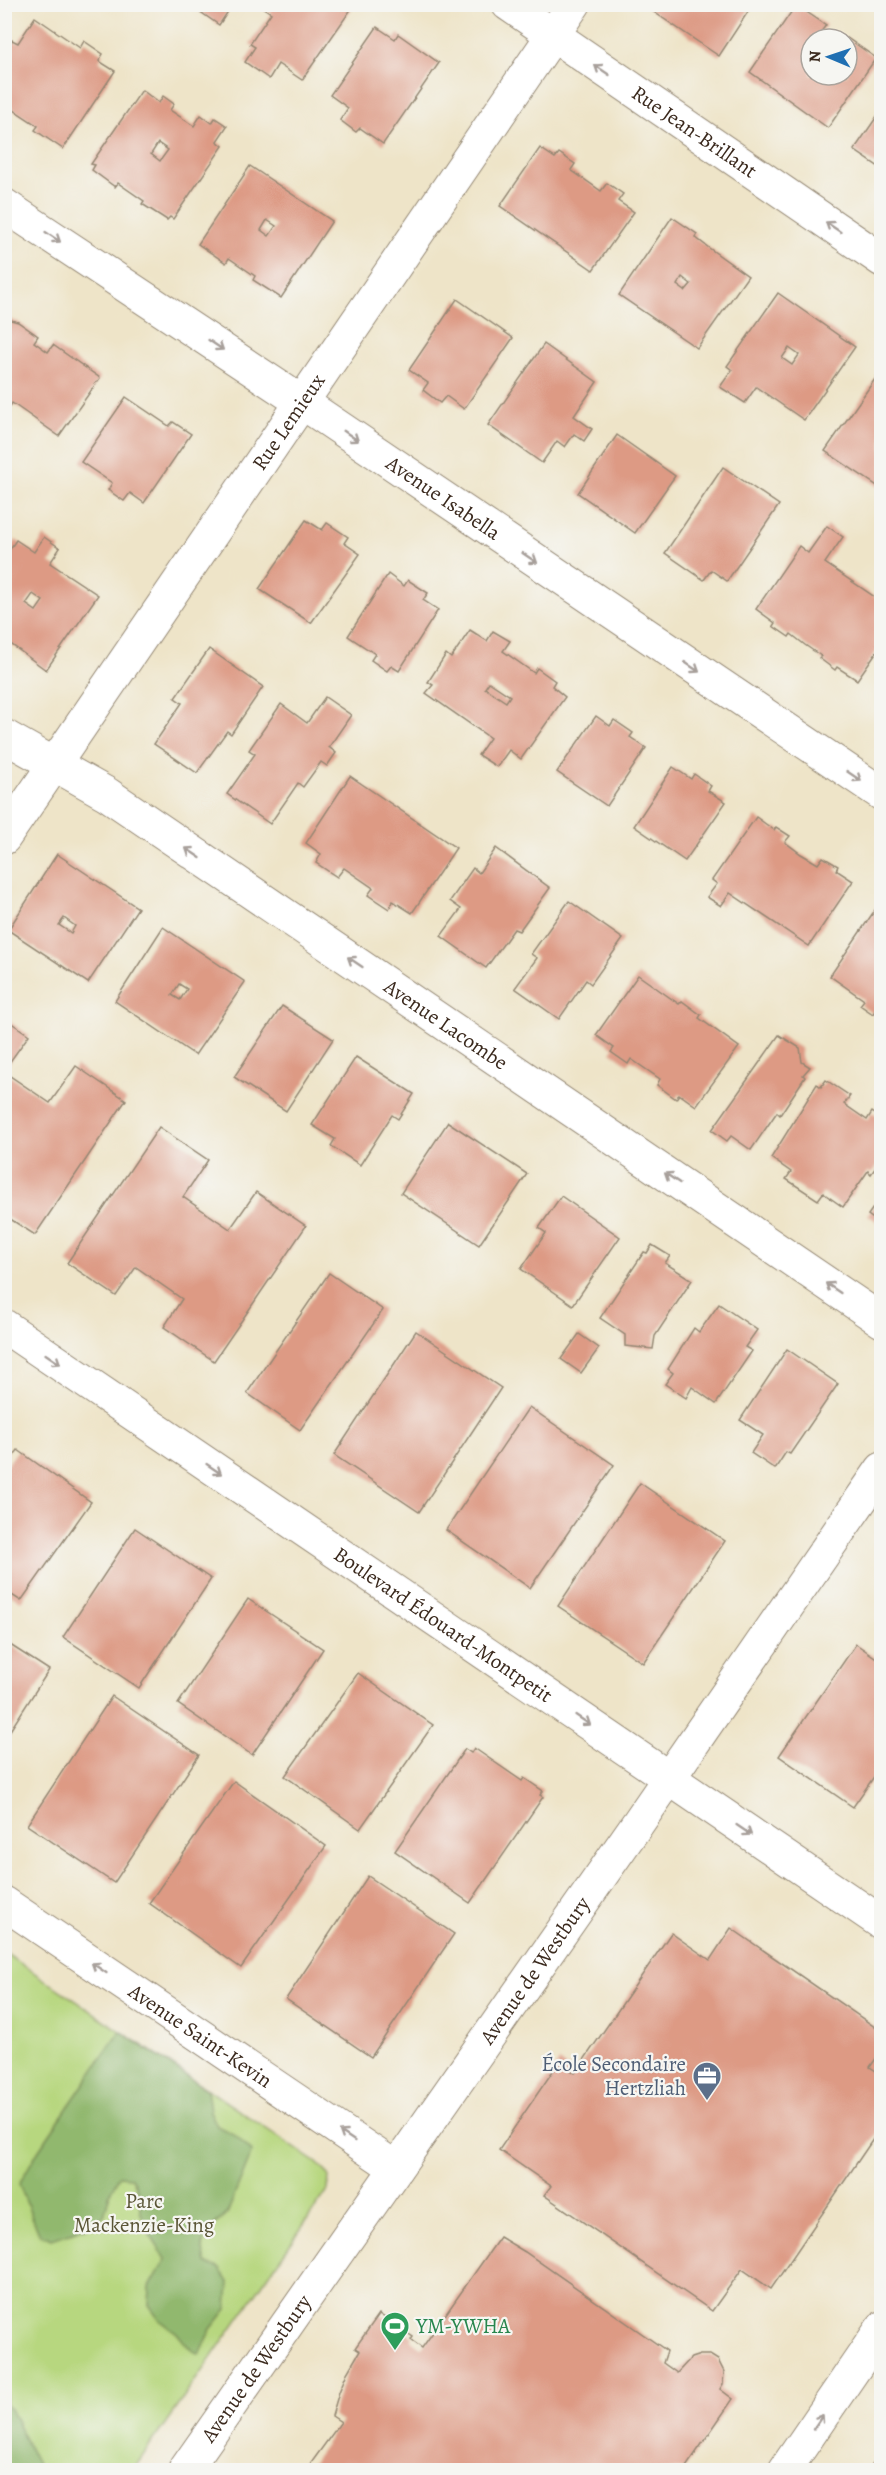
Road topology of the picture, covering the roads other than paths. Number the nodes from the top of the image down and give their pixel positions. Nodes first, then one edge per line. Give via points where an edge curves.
1 (508, 4) edge
2 (574, 4) edge
3 (552, 36) junction
4 (4, 205) edge
5 (882, 260) edge
6 (303, 403) junction
7 (4, 736) edge
8 (55, 765) junction
9 (882, 794) edge
10 (4, 838) edge
11 (882, 1321) edge
12 (4, 1326) edge
13 (882, 1469) edge
14 (668, 1778) junction
15 (4, 1903) edge
16 (882, 1923) edge
17 (396, 2168) junction
18 (882, 2328) edge
19 (185, 2470) edge
20 (785, 2470) edge

1 - 3 street, Rue Jean-Brillant
2 - 3 street, Rue Lemieux
5 -> 3 street, Rue Jean-Brillant
3 - 6 street, Rue Lemieux
4 -> 6 street, Avenue Isabella
6 - 8 street, Rue Lemieux
6 -> 9 street, Avenue Isabella
7 - 8 street, Avenue Lacombe
8 - 10 street, Rue Lemieux
11 -> 8 street, Avenue Lacombe via 106,794
12 -> 14 street, Boulevard Édouard-Montpetit
13 - 14 street, Avenue de Westbury
14 -> 16 street, Boulevard Édouard-Montpetit
14 - 17 street, Avenue de Westbury
17 -> 15 street, Avenue Saint-Kevin
17 - 19 street, Avenue de Westbury
20 -> 18 street

